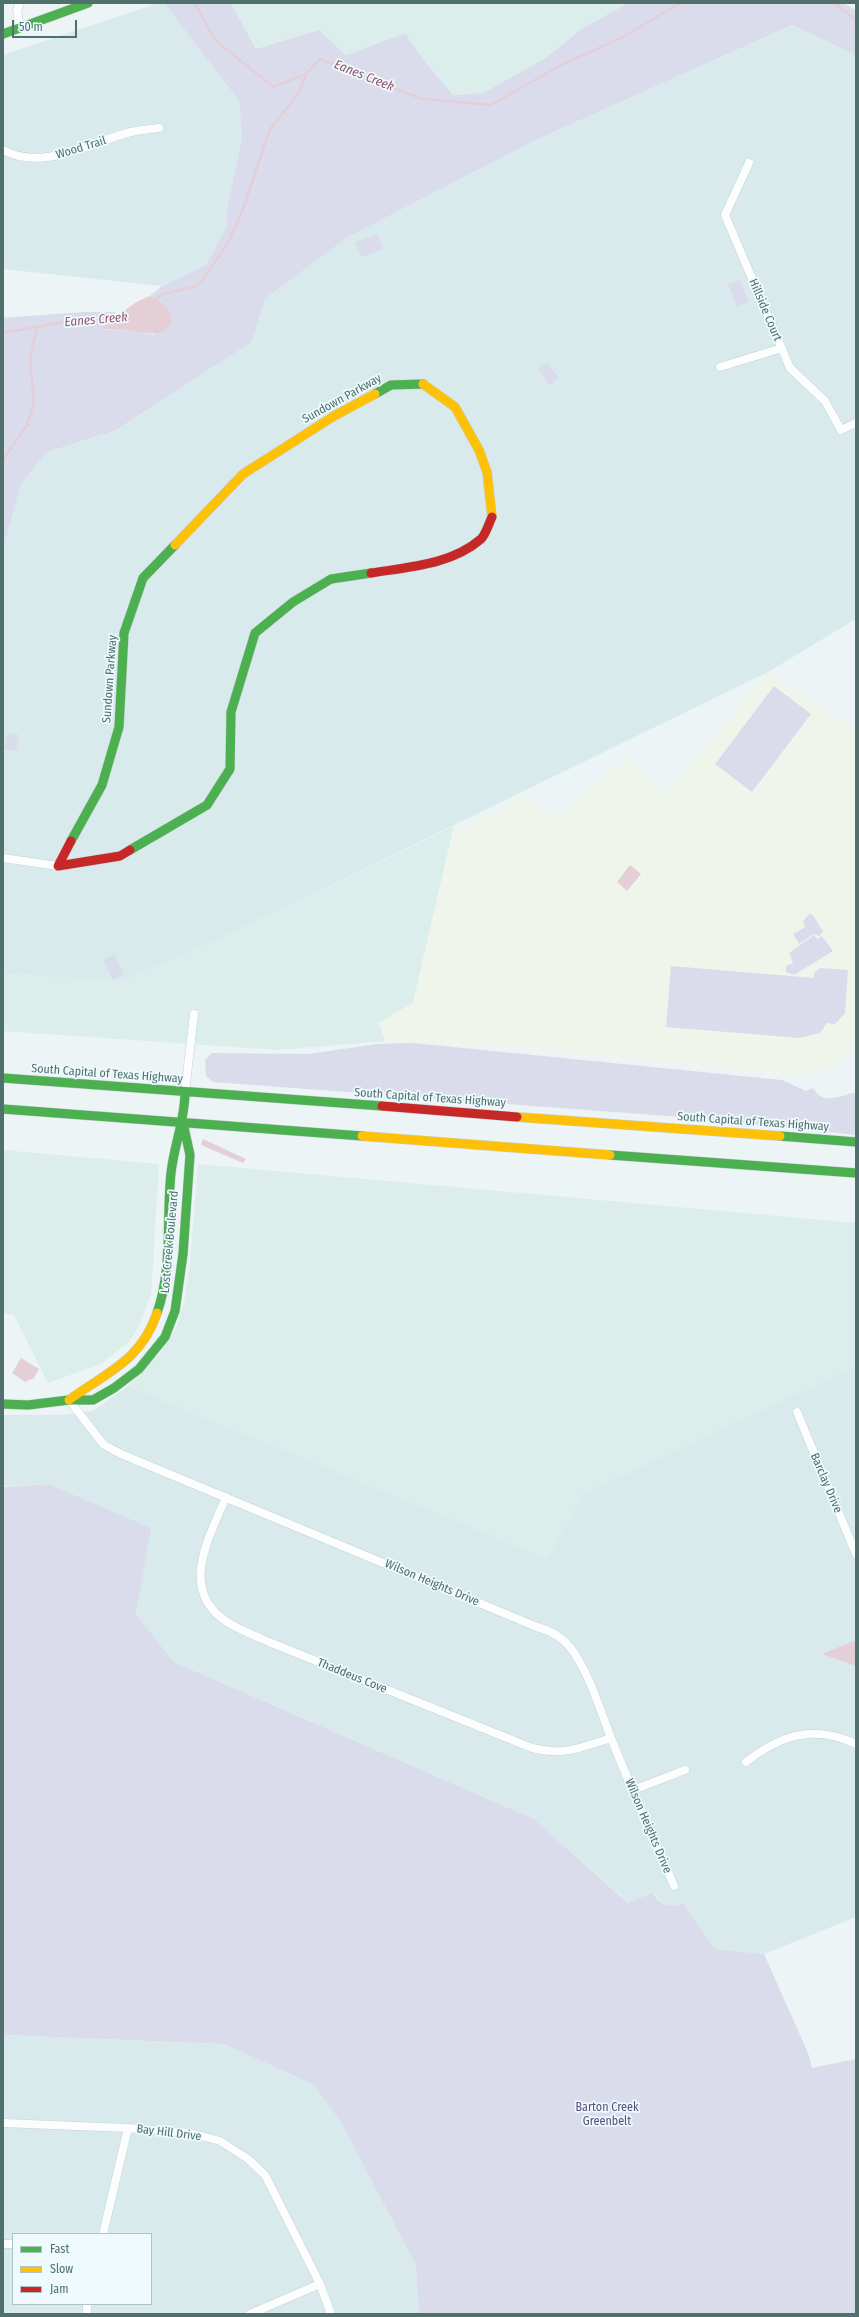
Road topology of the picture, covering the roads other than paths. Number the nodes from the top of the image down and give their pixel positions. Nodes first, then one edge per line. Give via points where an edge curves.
1 (20, 3) edge
2 (88, 3) edge
3 (20, 28) junction
4 (3, 34) edge
5 (158, 128) dead end
6 (3, 150) edge
7 (749, 163) dead end
8 (782, 348) junction
9 (720, 367) dead end
10 (856, 423) edge
11 (3, 858) edge
12 (58, 866) junction
13 (194, 1014) dead end
14 (3, 1078) edge
15 (185, 1092) junction
16 (3, 1109) edge
17 (183, 1122) junction
18 (856, 1142) edge
19 (856, 1173) edge
20 (69, 1400) junction
21 (3, 1404) edge
22 (797, 1412) dead end
23 (226, 1497) junction
24 (855, 1549) edge
25 (611, 1738) junction
26 (856, 1744) edge
27 (746, 1762) dead end
28 (685, 1770) dead end
29 (633, 1790) junction
30 (674, 1886) dead end
31 (3, 2123) edge
32 (128, 2128) junction
33 (103, 2233) edge
34 (320, 2284) junction
35 (250, 2314) edge
36 (331, 2314) edge

1 - 3 street via 17,10
2 - 3 main road
3 - 4 main road
5 - 6 street, Wood Trail via 131,132 51,157 28,158
7 - 8 street, Hillside Court via 725,215
8 - 9 street
8 - 10 street, Hillside Court via 790,368 825,401 841,430
11 - 12 street, Sundown Parkway
12 - 12 main road, Sundown Parkway via 120,856 207,805 230,768 231,712 255,634 293,602 331,579 430,564 458,553 482,538 492,516 487,472 479,450 455,407 423,384 392,385 334,416 243,474 143,578 124,633 119,727 102,785
13 - 15 street, Lost Creek Boulevard
14 - 15 main road, South Capital of Texas Highway
15 - 17 main road, Lost Creek Boulevard
15 - 18 main road, South Capital of Texas Highway
16 - 17 main road
17 - 19 main road
17 - 20 main road, Lost Creek Boulevard via 174,1151 164,1280 159,1307 150,1333 123,1365 88,1385
17 - 20 main road, Lost Creek Boulevard via 190,1155 184,1254 175,1311 165,1337 139,1369 114,1388 93,1400
20 - 21 main road, Lost Creek Boulevard via 28,1405
20 - 23 street, Wilson Heights Drive via 104,1445
22 - 24 street, Barclay Drive
23 - 25 street, Wilson Heights Drive via 553,1633 568,1646 585,1671
23 - 25 street, Thaddeus Cove via 200,1563 200,1578 207,1603 227,1622 269,1642 532,1748 565,1753
25 - 29 street, Wilson Heights Drive
26 - 27 street via 819,1735 797,1735 778,1740
28 - 29 street
29 - 30 street, Wilson Heights Drive
31 - 32 street, Bay Hill Drive
32 - 33 street
32 - 34 street, Bay Hill Drive via 190,2133 220,2141 248,2159 265,2175 273,2188
34 - 35 street
34 - 36 street, Bay Hill Drive

